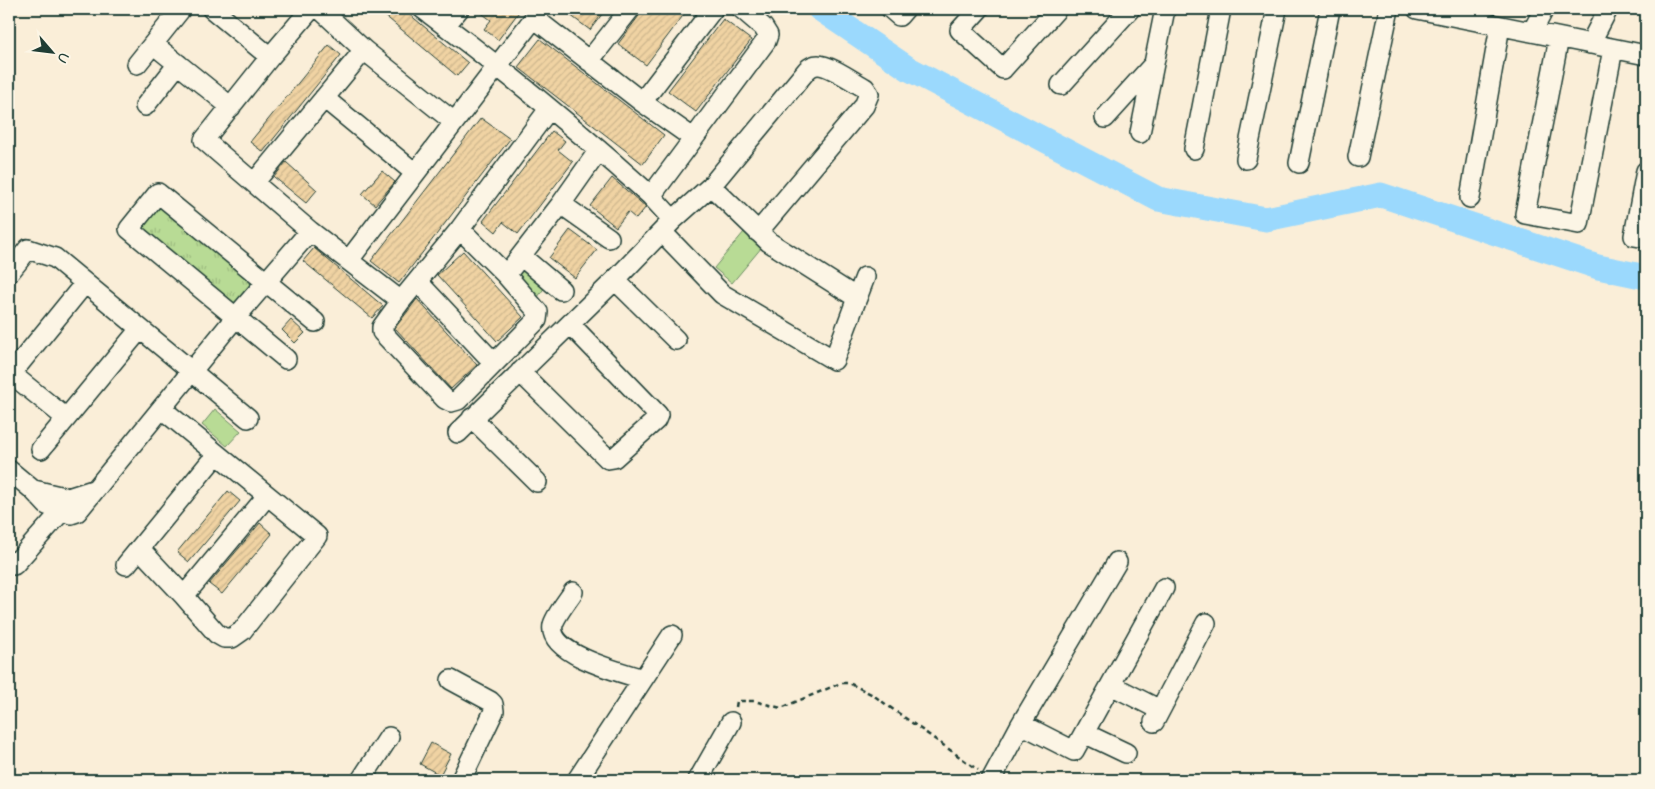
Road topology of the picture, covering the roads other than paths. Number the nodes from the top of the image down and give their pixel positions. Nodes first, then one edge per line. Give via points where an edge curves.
1 (181, 9) edge
2 (212, 9) edge
3 (311, 9) edge
4 (320, 9) edge
5 (423, 9) edge
6 (459, 9) edge
7 (630, 9) edge
8 (713, 9) edge
9 (742, 9) edge
10 (891, 9) edge
11 (905, 9) edge
12 (979, 9) edge
13 (1057, 9) edge
14 (1130, 9) edge
15 (1165, 9) edge
16 (1220, 9) edge
17 (1277, 9) edge
18 (1330, 9) edge
19 (1389, 9) edge
20 (1544, 9) edge
21 (1608, 9) edge
22 (1430, 10) edge
23 (537, 13) edge
24 (1468, 14) edge
25 (445, 26) junction
26 (1500, 26) junction
27 (1532, 32) junction
28 (1558, 38) junction
29 (153, 44) junction
30 (1590, 44) junction
31 (1613, 49) junction
32 (364, 50) junction
33 (1645, 52) edge
34 (270, 57) junction
35 (589, 61) junction
36 (137, 64) dead end
37 (178, 64) junction
38 (1154, 65) junction
39 (497, 66) junction
40 (1061, 85) dead end
41 (324, 98) junction
42 (642, 102) junction
43 (145, 106) dead end
44 (230, 107) junction
45 (548, 109) junction
46 (454, 122) junction
47 (693, 138) junction
48 (1194, 149) dead end
49 (599, 150) junction
50 (1358, 157) dead end
51 (1246, 159) dead end
52 (1299, 163) dead end
53 (1646, 171) edge
54 (415, 173) junction
55 (254, 182) junction
56 (711, 186) junction
57 (651, 196) junction
58 (1470, 198) dead end
59 (561, 204) junction
60 (667, 226) junction
61 (460, 228) junction
62 (310, 231) junction
63 (758, 232) junction
64 (609, 238) dead end
65 (1646, 238) edge
66 (521, 256) junction
67 (349, 260) junction
68 (9, 273) edge
69 (506, 275) junction
70 (865, 277) dead end
71 (615, 280) junction
72 (418, 282) junction
73 (85, 283) junction
74 (267, 283) junction
75 (561, 290) dead end
76 (857, 298) junction
77 (401, 301) junction
78 (235, 318) junction
79 (315, 322) dead end
80 (570, 324) junction
81 (140, 329) junction
82 (676, 340) dead end
83 (286, 359) dead end
84 (494, 363) junction
85 (192, 372) junction
86 (520, 372) junction
87 (10, 373) edge
88 (162, 409) junction
89 (66, 418) junction
90 (248, 418) dead end
91 (472, 418) junction
92 (458, 433) dead end
93 (40, 449) dead end
94 (216, 455) junction
95 (9, 470) edge
96 (537, 482) dead end
97 (96, 489) junction
98 (33, 490) junction
99 (267, 496) junction
100 (61, 512) junction
101 (140, 549) junction
102 (9, 561) edge
103 (1117, 562) dead end
104 (126, 564) dead end
105 (1164, 588) dead end
106 (573, 592) dead end
107 (184, 596) junction
108 (1206, 622) dead end
109 (672, 635) dead end
110 (452, 680) dead end
111 (643, 680) junction
112 (1110, 685) junction
113 (730, 722) road end
114 (1020, 724) junction
115 (1084, 733) junction
116 (389, 737) dead end
117 (1126, 753) dead end
118 (361, 780) edge
119 (461, 780) edge
120 (577, 780) edge
121 (698, 780) edge
122 (991, 780) edge

1 - 29 street
2 - 34 street
3 - 34 street
4 - 32 street
5 - 25 street
6 - 25 street
7 - 35 street
8 - 42 street
9 - 47 street via 763,27 768,33 767,38
10 - 11 street via 899,16
12 - 13 street via 960,30 1004,69
14 - 40 street
15 - 38 street
16 - 48 street
17 - 51 street
18 - 52 street
19 - 50 street
20 - 27 street
21 - 30 street
22 - 24 street
23 - 35 street
23 - 39 street
24 - 26 street
25 - 39 street
26 - 27 street
26 - 58 street
27 - 28 street
28 - 30 street
28 - 31 street via 1525,214 1579,224
29 - 36 street
29 - 37 street
30 - 31 street
31 - 33 street
32 - 41 street
32 - 46 street
34 - 44 street
35 - 42 street
37 - 43 street
37 - 44 street
38 - 38 street via 1141,128 1109,114
39 - 45 street
39 - 46 street
41 - 54 street
41 - 55 street
42 - 47 street
44 - 55 street via 204,140
45 - 49 street
45 - 61 street
46 - 54 street
47 - 57 street
49 - 57 street
49 - 59 street
53 - 65 street via 1634,236
54 - 67 street
55 - 62 street
56 - 60 street
56 - 63 street
56 - 63 street via 813,66 826,67 865,88 869,94 864,106
57 - 60 street
59 - 64 street
59 - 66 street
60 - 71 street
60 - 76 street via 722,294 834,360
61 - 69 street
61 - 72 street
62 - 67 street
62 - 74 street
63 - 76 street via 774,246
66 - 69 street
66 - 75 street
67 - 77 street
68 - 73 street via 28,249 55,258
69 - 84 street via 538,312 537,320
70 - 76 street
71 - 80 street
71 - 82 street
72 - 77 street
72 - 84 street
73 - 81 street
73 - 87 street
74 - 78 street
74 - 78 street via 158,193 129,229
74 - 79 street
77 - 84 street via 382,327 382,332 444,399 458,400
78 - 83 street
78 - 85 street
80 - 86 street
80 - 86 street via 658,415 656,420 614,458 608,459
81 - 85 street
81 - 89 street
85 - 88 street
85 - 90 street
86 - 91 street
87 - 89 street
88 - 94 street
88 - 97 street
89 - 93 street
91 - 92 street
91 - 96 street
94 - 99 street
94 - 101 street
95 - 98 street
97 - 98 street via 68,498
97 - 100 street via 77,512
98 - 100 street via 47,505
99 - 107 street
99 - 107 street via 317,536 242,631 232,638 217,634
100 - 102 street via 14,566
101 - 104 street
101 - 107 street
103 - 114 street
105 - 112 street
106 - 111 street via 553,624 558,641 583,659
108 - 112 street via 1157,716
109 - 111 street
110 - 119 street via 490,701 494,711
111 - 120 street
112 - 115 street
113 - 121 street
114 - 115 street via 1074,750
114 - 122 street
115 - 117 street
116 - 118 street

